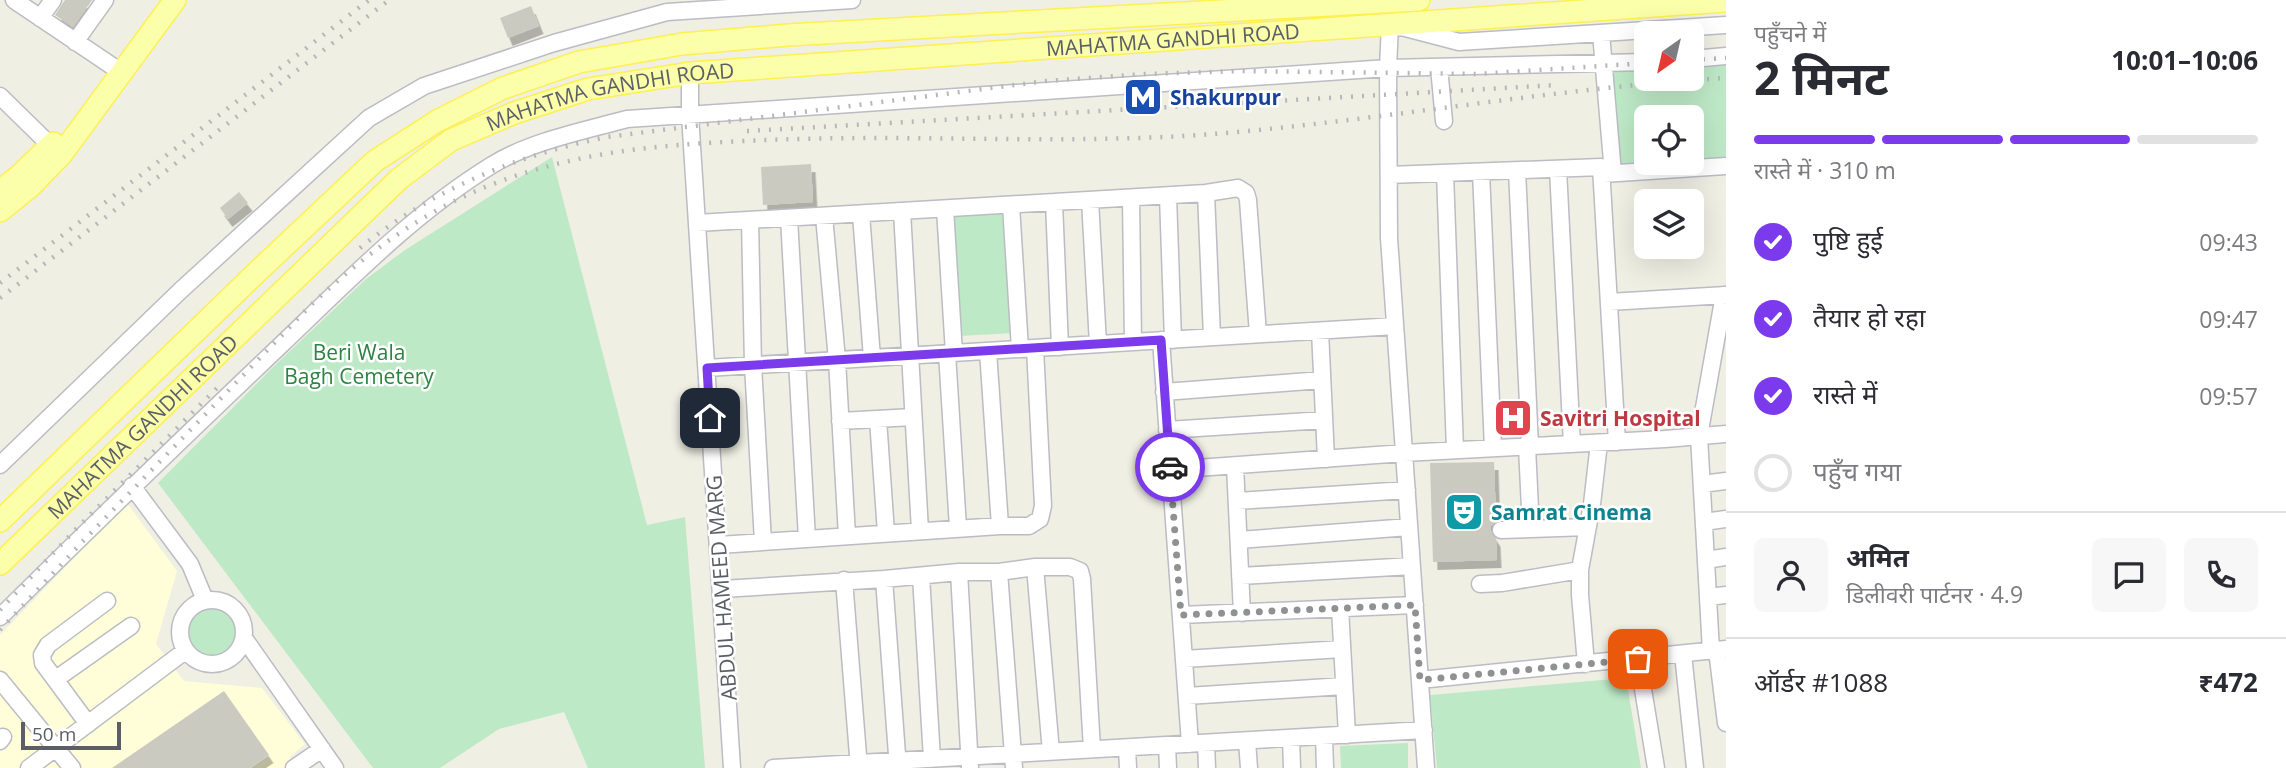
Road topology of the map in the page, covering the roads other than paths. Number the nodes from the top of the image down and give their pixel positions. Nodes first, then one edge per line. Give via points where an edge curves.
1 (14, 0) edge
2 (53, 0) edge
3 (105, 0) edge
4 (162, 0) edge
5 (175, 0) edge
6 (852, 0) edge
7 (1419, 0) edge
8 (1387, 1) edge
9 (1726, 1) edge
10 (704, 5) edge
11 (660, 7) edge
12 (40, 18) junction
13 (1390, 24) junction
14 (1726, 24) edge
15 (1601, 33) junction
16 (75, 42) junction
17 (1726, 56) edge
18 (1704, 58) edge
19 (1634, 62) edge
20 (1603, 63) junction
21 (1439, 67) junction
22 (115, 68) junction
23 (1388, 68) junction
24 (690, 73) junction
25 (0, 96) edge
26 (690, 115) junction
27 (1444, 121) dead end
28 (56, 150) junction
29 (1726, 166) edge
30 (1558, 169) junction
31 (1517, 170) junction
32 (1481, 172) junction
33 (1445, 173) junction
34 (1607, 174) junction
35 (1389, 175) junction
36 (0, 191) edge
37 (1206, 193) junction
38 (1168, 195) junction
39 (1131, 198) junction
40 (1090, 200) junction
41 (1054, 202) junction
42 (1011, 205) junction
43 (945, 209) junction
44 (0, 211) edge
45 (902, 211) junction
46 (861, 214) junction
47 (824, 216) junction
48 (789, 218) junction
49 (750, 220) junction
50 (698, 223) junction
51 (1725, 295) edge
52 (1609, 302) junction
53 (1395, 326) junction
54 (1320, 331) junction
55 (1258, 334) junction
56 (1212, 337) junction
57 (1167, 340) junction
58 (1133, 342) junction
59 (1098, 344) junction
60 (1060, 346) junction
61 (1028, 349) junction
62 (988, 351) junction
63 (950, 353) junction
64 (910, 356) junction
65 (873, 358) junction
66 (837, 360) junction
67 (796, 363) junction
68 (753, 365) junction
69 (707, 368) junction
70 (1322, 380) junction
71 (1164, 392) junction
72 (913, 417) junction
73 (878, 419) junction
74 (1324, 420) junction
75 (841, 421) junction
76 (1167, 430) junction
77 (1726, 434) edge
78 (1699, 436) junction
79 (1617, 442) junction
80 (1600, 443) junction
81 (1572, 444) junction
82 (1529, 446) junction
83 (1493, 448) junction
84 (1455, 450) junction
85 (1404, 453) junction
86 (1326, 459) junction
87 (0, 465) edge
88 (1235, 466) junction
89 (1170, 470) junction
90 (1726, 481) edge
91 (1702, 484) junction
92 (132, 486) junction
93 (1407, 490) junction
94 (1237, 501) junction
95 (1726, 519) edge
96 (0, 521) edge
97 (1704, 522) junction
98 (1000, 526) junction
99 (1409, 527) junction
100 (1588, 527) junction
101 (958, 528) junction
102 (1531, 529) junction
103 (1501, 530) dead end
104 (920, 531) junction
105 (886, 533) junction
106 (847, 536) junction
107 (807, 539) junction
108 (1239, 540) junction
109 (763, 542) junction
110 (719, 545) junction
111 (1726, 558) edge
112 (1706, 560) junction
113 (0, 564) edge
114 (1412, 566) junction
115 (1035, 567) junction
116 (1580, 570) junction
117 (958, 572) junction
118 (999, 572) junction
119 (921, 576) junction
120 (1240, 576) junction
121 (884, 579) junction
122 (844, 580) junction
123 (1480, 584) dead end
124 (722, 589) junction
125 (1726, 595) edge
126 (1708, 597) junction
127 (205, 600) junction
128 (107, 601) dead end
129 (1415, 605) junction
130 (1340, 608) junction
131 (1242, 613) junction
132 (1181, 615) junction
133 (0, 617) edge
134 (131, 626) dead end
135 (244, 638) junction
136 (1342, 649) junction
137 (1718, 650) edge
138 (185, 651) junction
139 (1683, 654) junction
140 (1184, 659) junction
141 (1638, 659) junction
142 (1586, 664) junction
143 (56, 679) junction
144 (0, 680) edge
145 (1420, 680) junction
146 (1344, 686) junction
147 (1187, 696) junction
148 (1726, 723) edge
149 (88, 724) junction
150 (1424, 730) junction
151 (1347, 735) junction
152 (1324, 736) junction
153 (1291, 738) junction
154 (1247, 741) junction
155 (1198, 743) junction
156 (1167, 745) junction
157 (57, 747) junction
158 (1127, 748) junction
159 (322, 749) junction
160 (1093, 750) junction
161 (1056, 752) junction
162 (932, 759) junction
163 (1014, 761) edge
164 (970, 762) edge
165 (898, 764) edge
166 (859, 765) edge
167 (818, 767) edge
168 (29, 768) edge
169 (72, 768) edge
170 (294, 768) edge
171 (335, 768) edge
172 (732, 768) edge
173 (775, 768) edge
174 (1062, 768) edge
175 (1128, 768) edge
176 (1168, 768) edge
177 (1207, 768) edge
178 (1248, 768) edge
179 (1292, 768) edge
180 (1325, 768) edge
181 (1426, 768) edge
182 (1656, 768) edge
183 (1695, 768) edge

1 - 12 street
2 - 12 street
3 - 16 street
4 - 22 main road
5 - 28 main road
6 - 10 street
7 - 8 main road, MAHATMA GANDHI ROAD
8 - 96 main road, MAHATMA GANDHI ROAD via 682,44 579,62 503,89 437,121 375,161
9 - 13 main road, MAHATMA GANDHI ROAD
10 - 11 street via 667,12
11 - 87 street via 425,86 369,118
12 - 16 street
13 - 15 street via 1459,42
13 - 23 street
13 - 24 main road, MAHATMA GANDHI ROAD
14 - 15 street
15 - 20 street
16 - 22 street
17 - 18 street
19 - 20 street
20 - 21 street
20 - 34 street
21 - 23 street
21 - 27 street
22 - 28 main road
23 - 26 street
23 - 35 street
24 - 26 street, ABDUL HAMEED MARG
24 - 113 main road, MAHATMA GANDHI ROAD via 589,89 451,140 398,179
25 - 28 street
26 - 50 street, ABDUL HAMEED MARG
26 - 92 street via 627,119 544,142 483,171 366,264
28 - 36 main road
28 - 44 main road via 31,186
29 - 34 street
30 - 31 street
30 - 34 street via 1601,167
30 - 81 street
31 - 32 street
31 - 82 street
32 - 33 street
32 - 83 street
33 - 35 street
33 - 84 street
34 - 52 street
35 - 53 street
37 - 38 street
37 - 55 street via 1238,188 1246,193
37 - 56 street
38 - 39 street
38 - 57 street
39 - 40 street
39 - 58 street
40 - 41 street
40 - 59 street
41 - 42 street
41 - 60 street
42 - 43 street
42 - 61 street
43 - 45 street
43 - 63 street
45 - 46 street
45 - 64 street
46 - 47 street
46 - 65 street
47 - 48 street
47 - 66 street
48 - 49 street
48 - 67 street
49 - 50 street
49 - 68 street
50 - 69 street, ABDUL HAMEED MARG
51 - 52 street
51 - 78 street
52 - 79 street
53 - 54 street
53 - 85 street
54 - 55 street
54 - 70 street
55 - 56 street
56 - 57 street
57 - 58 street
57 - 71 street
58 - 59 street
59 - 60 street
60 - 61 street
61 - 62 street
61 - 98 street via 1043,506 1040,519 1029,526
62 - 63 street
62 - 98 street
63 - 64 street
63 - 101 street
64 - 65 street
64 - 72 street
65 - 66 street
66 - 67 street
66 - 75 street
67 - 68 street
67 - 107 street
68 - 69 street
68 - 109 street
69 - 110 street, ABDUL HAMEED MARG
70 - 71 street
70 - 74 street
71 - 76 street
72 - 73 street
72 - 104 street
73 - 75 street
73 - 105 street
74 - 76 street
74 - 86 street
75 - 106 street
76 - 89 street
77 - 78 street
78 - 79 street
78 - 91 street
79 - 80 street
80 - 81 street
80 - 100 street
81 - 82 street
82 - 83 street
82 - 102 street
83 - 84 street
84 - 85 street
85 - 86 street
85 - 93 street
86 - 88 street
88 - 89 street
88 - 94 street
89 - 132 street
90 - 91 street
91 - 97 street
92 - 127 street via 190,564
92 - 133 street
93 - 94 street
93 - 99 street
94 - 108 street
95 - 97 street
97 - 112 street
98 - 101 street
99 - 108 street
99 - 114 street
100 - 102 street
100 - 116 street
101 - 104 street
102 - 103 street
104 - 105 street
105 - 106 street
106 - 107 street
107 - 109 street
108 - 120 street
109 - 110 street
110 - 124 street, ABDUL HAMEED MARG
111 - 112 street
112 - 126 street
114 - 120 street
114 - 129 street
115 - 118 street
115 - 160 street via 1070,567 1083,579
115 - 161 street
116 - 123 street
116 - 142 street
117 - 118 street
117 - 119 street
117 - 164 street
118 - 163 street
119 - 121 street
119 - 162 street
120 - 131 street
121 - 122 street
121 - 165 street
122 - 124 street
122 - 166 street
124 - 172 street, ABDUL HAMEED MARG
125 - 126 street
126 - 137 street
127 - 135 street via 229,605 244,626
127 - 138 street via 184,614 179,638
128 - 143 street via 43,650 43,663
129 - 130 street
129 - 145 street
130 - 131 street
130 - 136 street
131 - 132 street
132 - 140 street
134 - 143 street
135 - 138 street via 240,650 222,664 206,665
135 - 159 street
136 - 140 street
136 - 146 street
137 - 139 street
137 - 148 street
138 - 149 street
139 - 141 street
139 - 183 street
140 - 147 street
141 - 142 street
141 - 182 street
142 - 145 street
143 - 149 street
144 - 157 street
145 - 150 street
146 - 147 street
146 - 151 street
147 - 155 street
149 - 157 street
150 - 151 street
150 - 181 street
151 - 152 street
152 - 153 street
152 - 180 street
153 - 154 street
153 - 179 street
154 - 155 street
154 - 178 street
155 - 156 street
155 - 177 street
156 - 158 street
156 - 176 street
157 - 168 street
157 - 169 street
158 - 160 street
158 - 175 street
159 - 170 street
159 - 171 street
160 - 161 street
161 - 163 street
161 - 174 street
162 - 164 street
162 - 165 street
163 - 164 street
165 - 166 street
166 - 167 street
167 - 173 street

